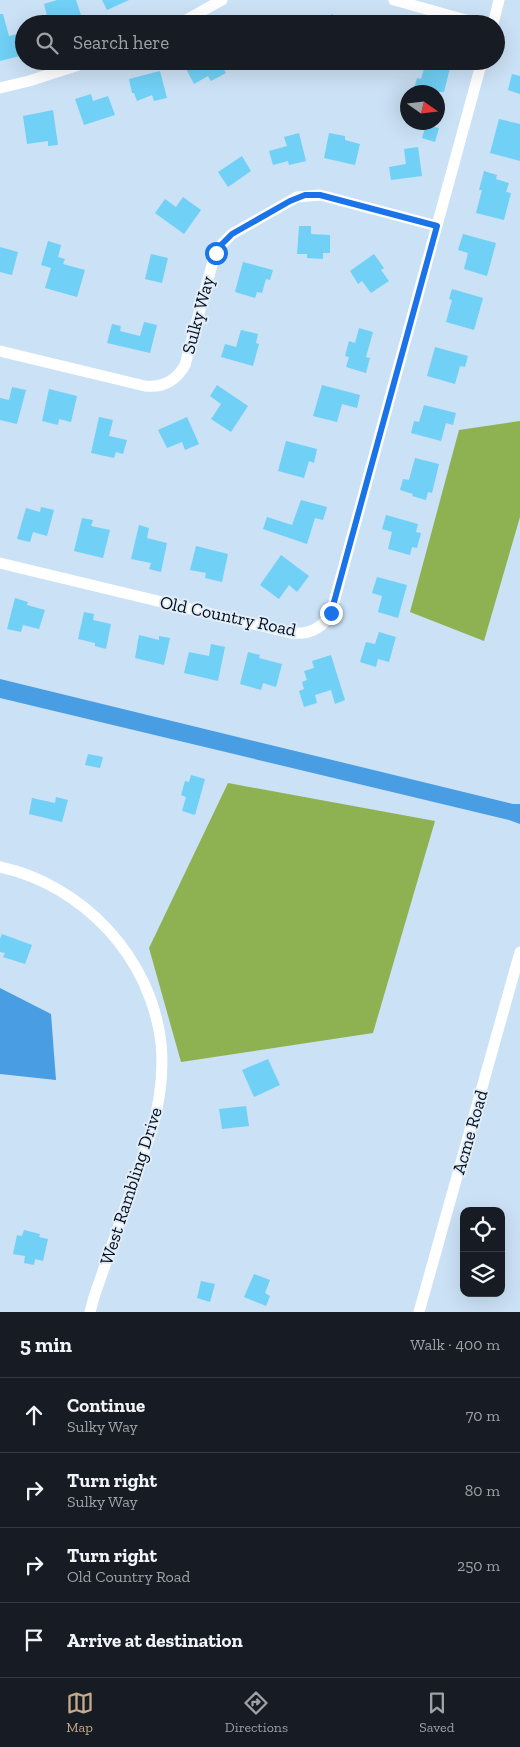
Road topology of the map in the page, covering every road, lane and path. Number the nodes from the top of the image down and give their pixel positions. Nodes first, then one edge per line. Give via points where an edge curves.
1 (222, 0) edge
2 (394, 0) edge
3 (499, 0) edge
4 (195, 15) edge
5 (448, 15) edge
6 (495, 15) edge
7 (64, 70) edge
8 (480, 70) edge
9 (0, 88) edge
10 (437, 226) junction
11 (0, 351) edge
12 (0, 564) edge
13 (0, 867) edge
14 (520, 952) edge
15 (90, 1312) edge
16 (419, 1312) edge

1 - 4 street
2 - 5 street
3 - 6 street
7 - 9 street
8 - 10 street, Old Country Road
10 - 11 street, Sulky Way via 320,195 305,195 232,234 220,246 213,261 184,365 175,378 161,386 145,386
10 - 12 street, Old Country Road via 331,613 321,626 307,633 291,633
13 - 15 street, West Rambling Drive via 32,877 63,892 109,929 134,963 156,1018 162,1068 159,1105
14 - 16 street, Acme Road

